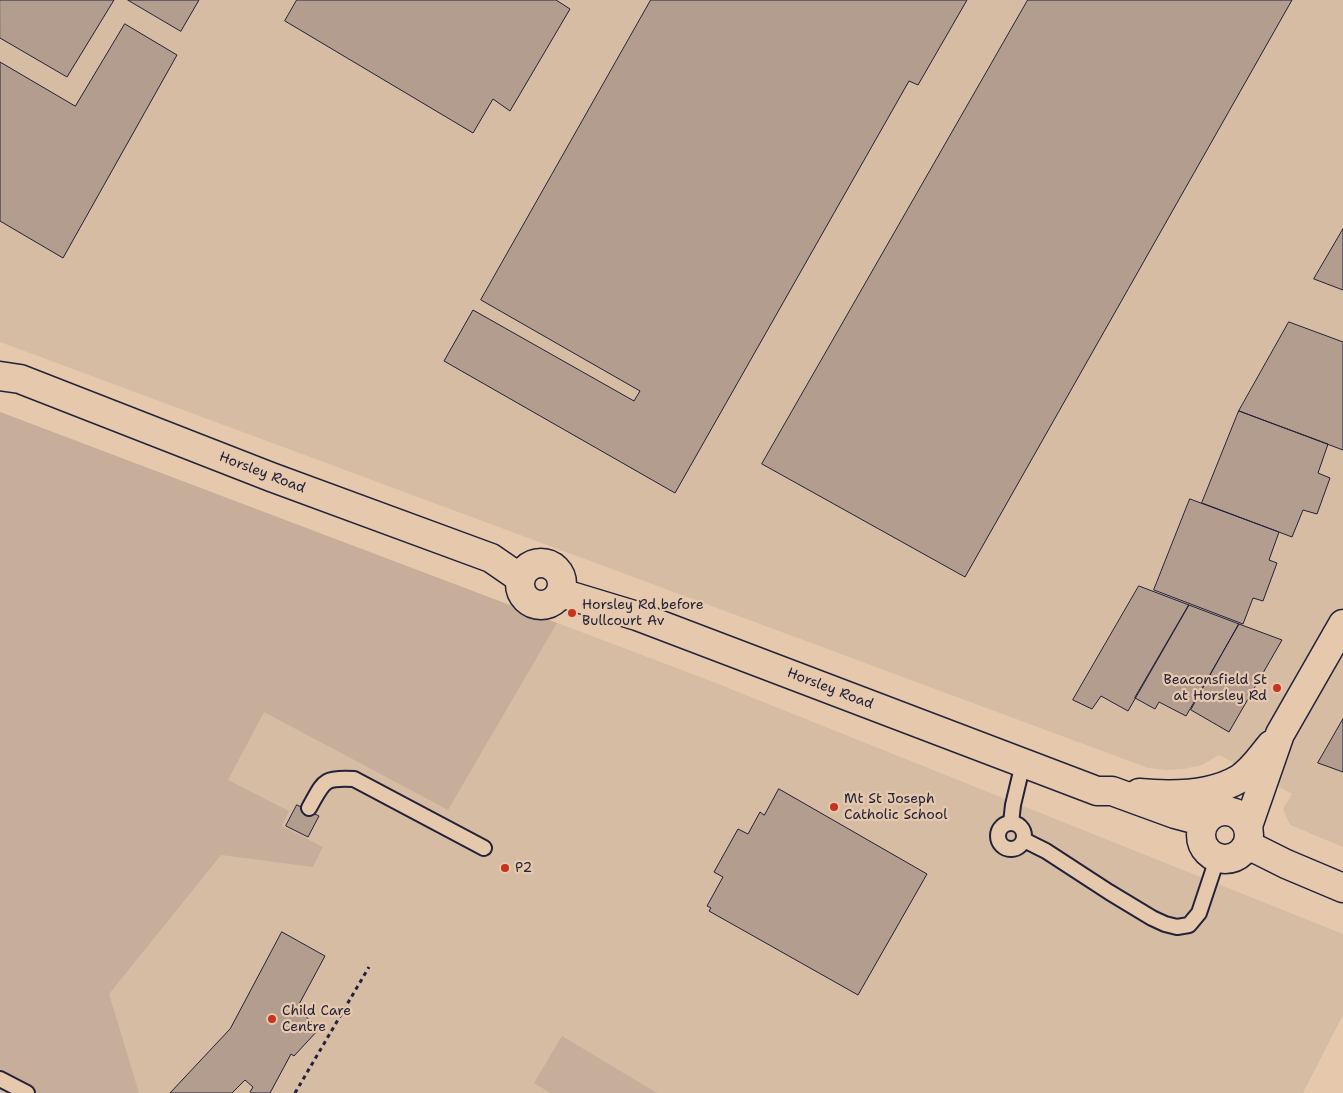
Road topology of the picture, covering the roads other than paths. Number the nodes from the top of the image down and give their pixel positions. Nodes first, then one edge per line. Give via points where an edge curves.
1 (0, 376) edge
2 (1343, 624) edge
3 (1280, 734) junction
4 (1023, 762) junction
5 (1239, 779) junction
6 (1105, 791) junction
7 (309, 808) dead end
8 (1011, 822) junction
9 (1211, 834) junction
10 (1248, 836) junction
11 (1024, 840) junction
12 (484, 848) dead end
13 (1343, 888) edge
14 (0, 1079) edge
15 (27, 1093) edge

1 - 4 main road, Horsley Road via 20,379 490,558 520,578 529,566 542,562 549,564 560,572 561,593 637,616
2 - 3 main road
3 - 5 main road
3 - 10 main road
4 - 6 main road, Horsley Road
4 - 8 lane
5 - 6 main road via 1185,794
5 - 9 main road
6 - 9 main road, Horsley Road via 1107,805
7 - 12 lane via 322,785 334,778 354,779
8 - 11 lane via 1020,826
8 - 11 lane via 999,830 1001,845 1016,848
9 - 10 main road via 1224,860 1238,856
9 - 10 main road via 1223,811 1235,813 1245,821
9 - 11 lane via 1199,912 1189,925 1177,927 1152,918
10 - 13 main road via 1286,864
14 - 15 lane

